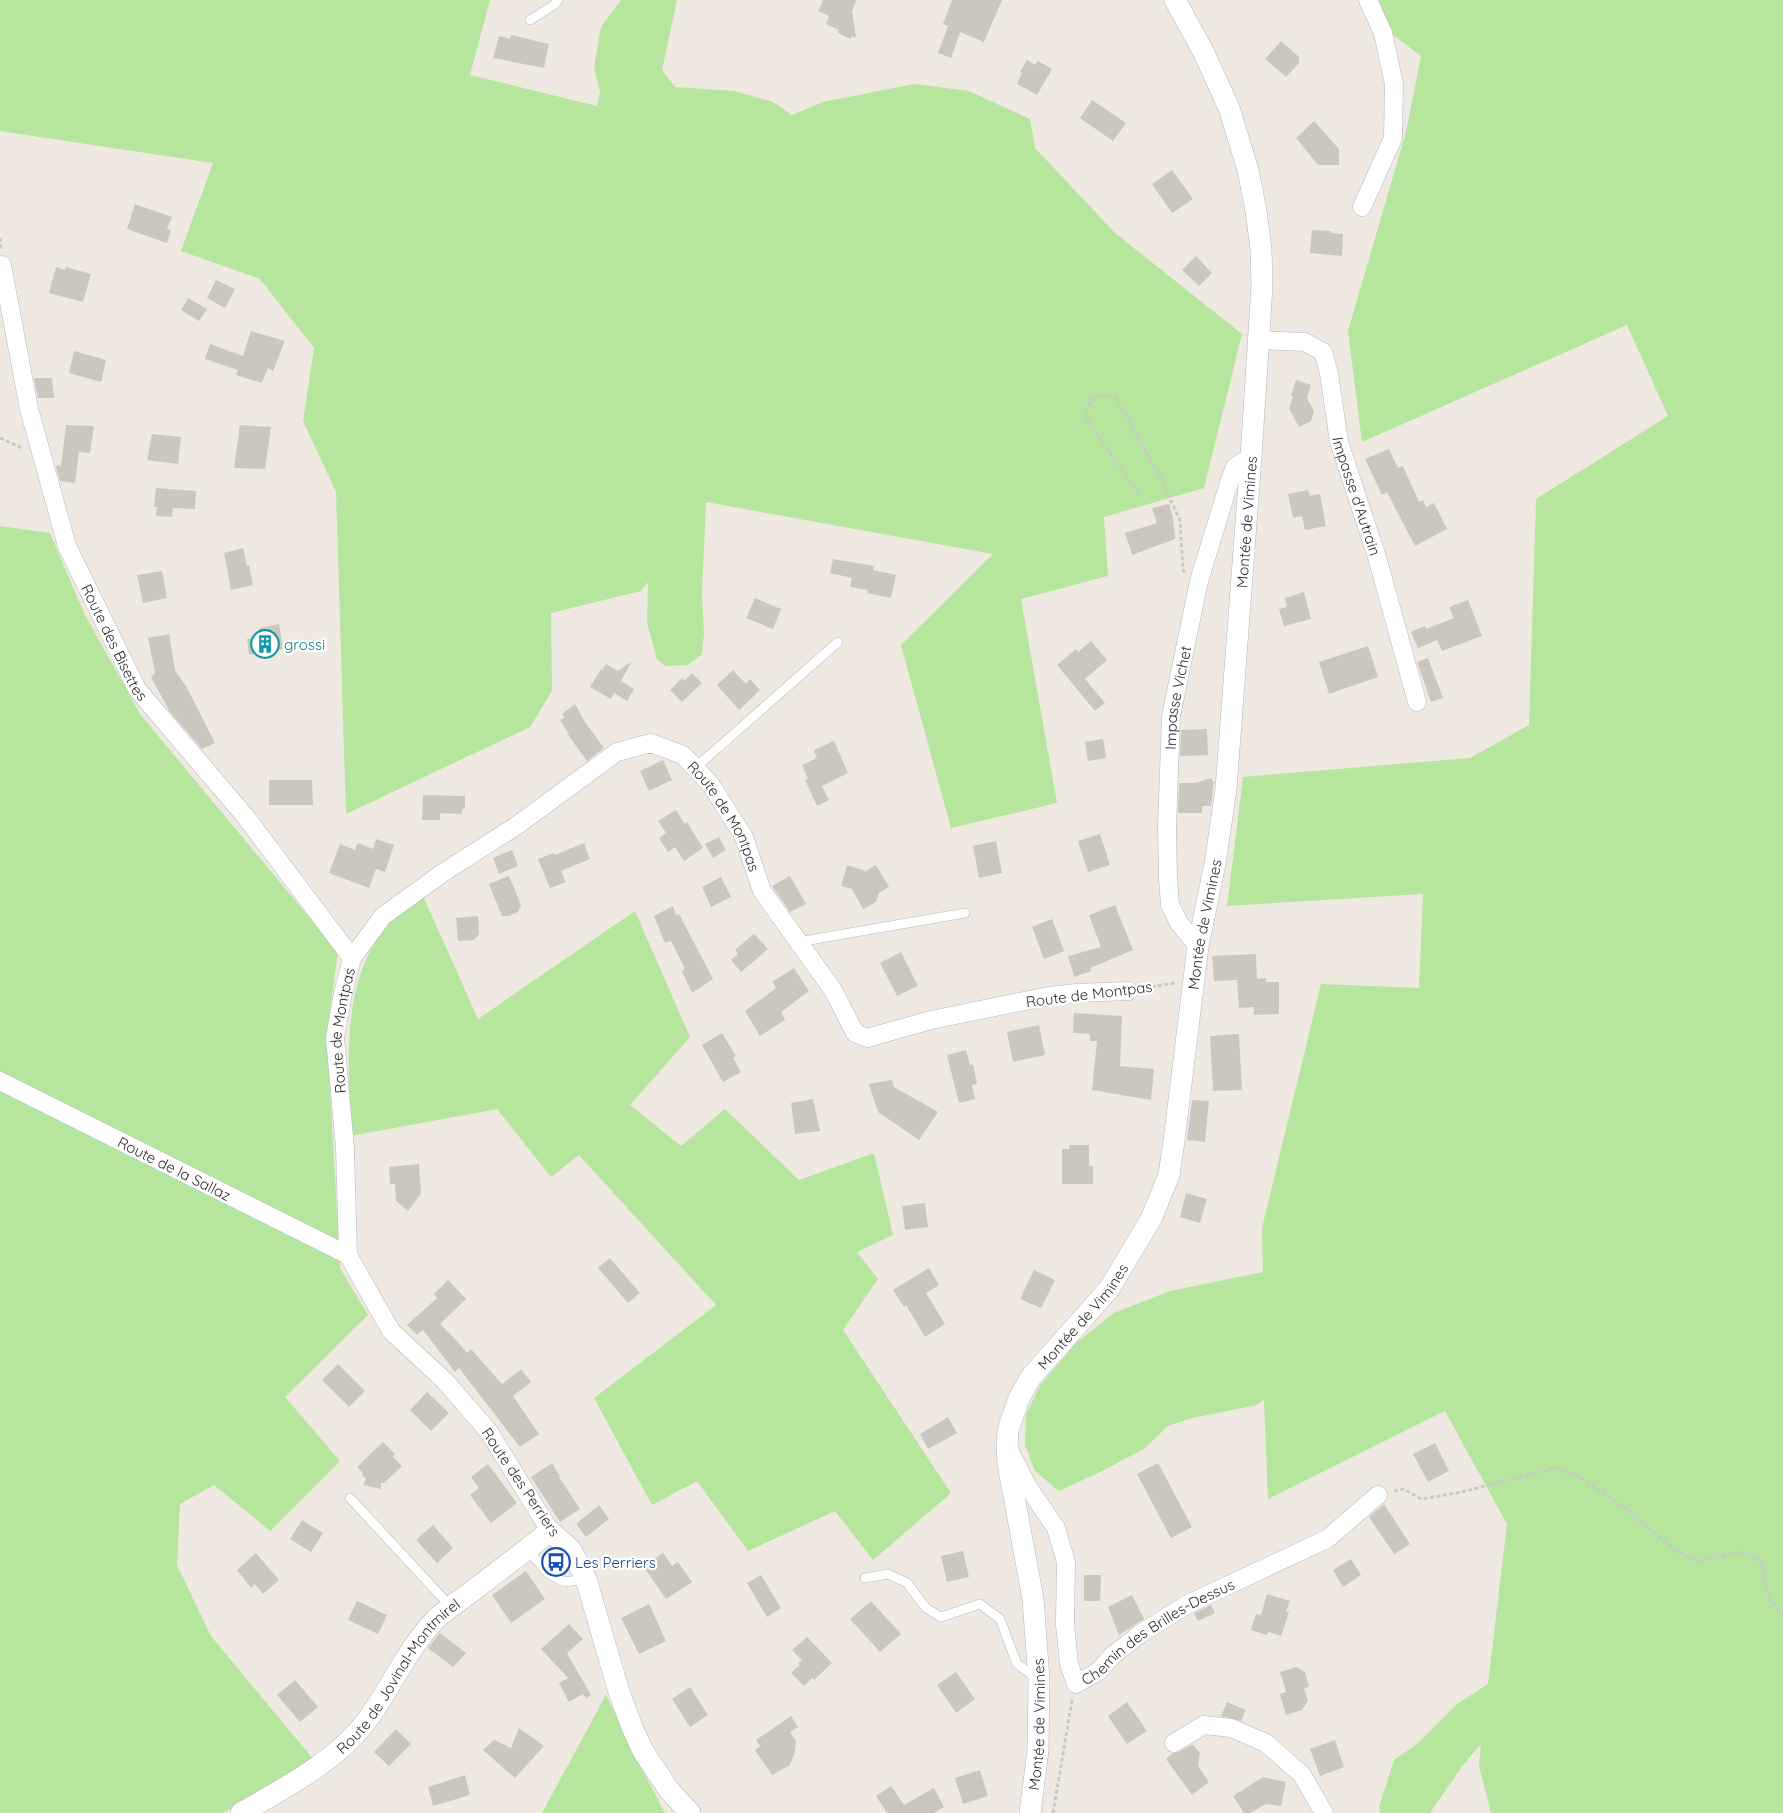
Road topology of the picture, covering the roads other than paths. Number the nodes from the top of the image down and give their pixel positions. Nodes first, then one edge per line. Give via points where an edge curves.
1 (558, 0) edge
2 (1175, 0) edge
3 (1368, 0) edge
4 (530, 20) dead end
5 (1362, 207) dead end
6 (2, 265) dead end
7 (1258, 340) junction
8 (1251, 457) junction
9 (838, 642) dead end
10 (1418, 702) dead end
11 (695, 768) junction
12 (965, 913) dead end
13 (798, 942) junction
14 (1198, 946) junction
15 (352, 958) junction
16 (1129, 991) road end
17 (0, 1081) edge
18 (348, 1255) junction
19 (1007, 1446) junction
20 (1378, 1495) road end
21 (350, 1498) dead end
22 (550, 1531) junction
23 (527, 1549) junction
24 (865, 1578) dead end
25 (586, 1579) junction
26 (451, 1608) junction
27 (1039, 1679) junction
28 (1174, 1743) dead end
29 (241, 1813) edge
30 (690, 1813) edge
31 (1030, 1813) edge
32 (1324, 1813) edge

1 - 4 lane
2 - 7 street, Montée de Vimines via 1224,97 1248,170 1261,249
3 - 5 street via 1383,33 1394,84 1393,138
6 - 15 street, Route des Bisettes via 30,409 67,546 137,689 245,816
7 - 8 street, Montée de Vimines
7 - 10 street, Impasse d'Autrain via 1305,342 1323,352 1339,442 1377,557
8 - 14 street, Montée de Vimines via 1226,789
8 - 14 street, Impasse Vichet via 1236,467 1230,480 1201,573 1171,716 1167,827 1170,905 1179,923
9 - 11 lane
11 - 13 street, Route de Montpas via 711,784 744,837 762,891
11 - 15 street, Route de Montpas via 683,755 651,743 618,752 384,916
12 - 13 lane
13 - 16 street, Route de Montpas via 833,990 855,1032 867,1038 931,1020 1049,996
14 - 19 street, Montée de Vimines via 1174,1141 1169,1174 1161,1196 1137,1245 1109,1289 1031,1377 1012,1417
15 - 18 street, Route de Montpas via 336,1038 345,1148
17 - 18 street, Route de la Sallaz
18 - 22 street, Route des Perriers via 391,1331 445,1381 489,1432
19 - 20 street, Chemin des Brilles-Dessus via 1028,1487 1056,1528 1066,1562 1065,1624 1069,1664 1076,1684 1099,1671 1140,1634 1188,1604 1327,1539
19 - 27 street, Montée de Vimines via 1033,1599
21 - 26 lane
22 - 23 street, Route de Jovinal-Montmirel
22 - 25 street, Route des Perriers via 571,1550
23 - 25 lane via 548,1573 564,1582
23 - 26 street, Route de Jovinal-Montmirel
24 - 27 lane via 888,1574 907,1583 926,1608 941,1617 980,1604 1000,1619 1017,1664
25 - 30 street, Route des Perriers via 632,1728 656,1772
26 - 29 street, Route de Jovinal-Montmirel via 421,1636 356,1734 328,1759
27 - 31 street, Montée de Vimines via 1038,1750
28 - 32 street via 1204,1725 1232,1728 1266,1743 1302,1775

